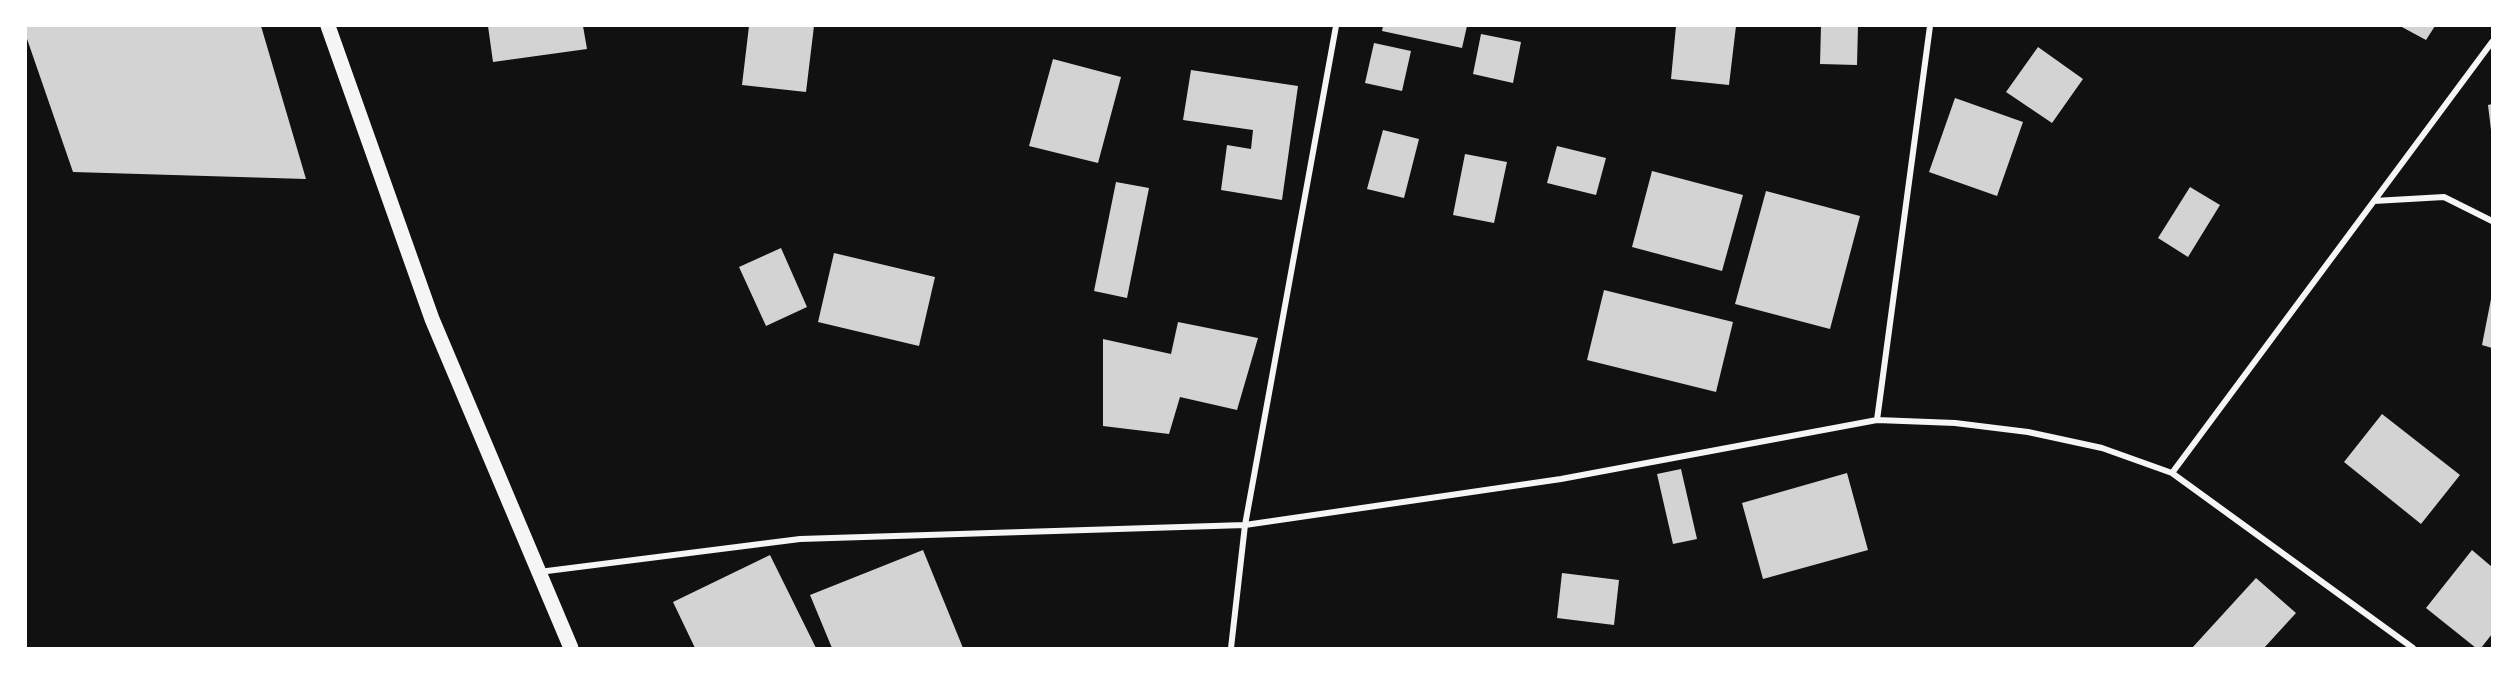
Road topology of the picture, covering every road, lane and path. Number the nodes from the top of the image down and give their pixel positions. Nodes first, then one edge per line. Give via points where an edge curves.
1 (328, 26) edge
2 (1336, 26) edge
3 (1930, 26) edge
4 (2493, 42) edge
5 (2374, 201) junction
6 (2493, 221) edge
7 (1877, 420) junction
8 (2172, 473) junction
9 (1245, 525) junction
10 (539, 572) junction
11 (571, 648) edge
12 (1231, 648) edge
13 (2413, 648) edge

1 - 10 main road via 432,319
2 - 9 street
3 - 7 street
4 - 5 street
5 - 6 street via 2444,197
5 - 8 street
7 - 8 street via 1954,423 2028,432 2102,448
7 - 9 street via 1561,479
8 - 13 street
9 - 10 street via 800,539
9 - 12 street
10 - 11 main road

